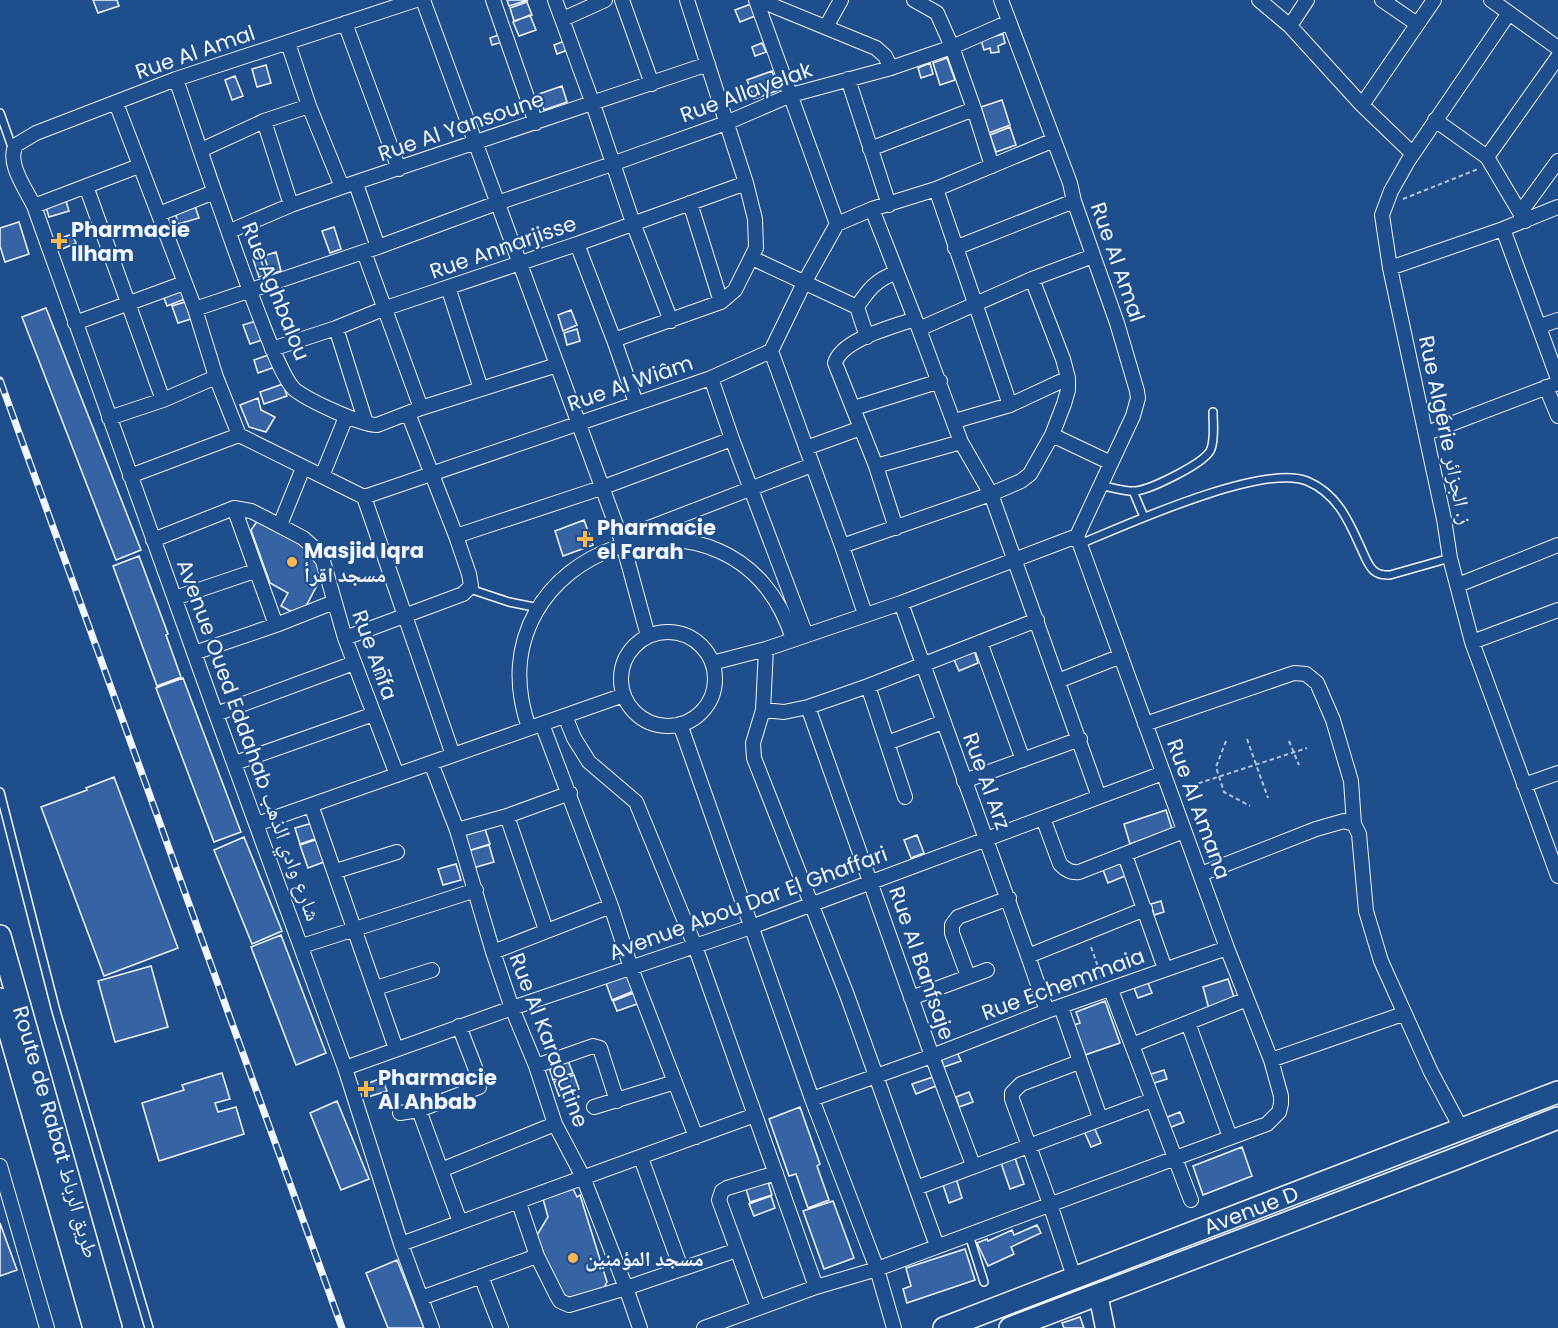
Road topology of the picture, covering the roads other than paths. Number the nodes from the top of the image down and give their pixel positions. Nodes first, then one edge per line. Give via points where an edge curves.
1 (416, 0) edge
2 (423, 0) edge
3 (493, 0) edge
4 (555, 0) edge
5 (605, 0) edge
6 (622, 0) edge
7 (687, 0) edge
8 (758, 0) edge
9 (841, 0) edge
10 (914, 0) edge
11 (1001, 0) edge
12 (1259, 0) edge
13 (1307, 0) edge
14 (1382, 0) edge
15 (1434, 0) edge
16 (1491, 0) edge
17 (1509, 13) junction
18 (562, 19) junction
19 (1010, 22) junction
20 (345, 23) junction
21 (1417, 24) junction
22 (1290, 26) junction
23 (826, 27) junction
24 (288, 43) junction
25 (952, 47) junction
26 (1558, 48) edge
27 (1558, 57) edge
28 (708, 64) junction
29 (891, 68) junction
30 (176, 79) junction
31 (848, 79) junction
32 (652, 84) junction
33 (791, 95) junction
34 (116, 103) junction
35 (593, 104) junction
36 (1362, 105) junction
37 (309, 106) junction
38 (974, 109) junction
39 (0, 113) edge
40 (1435, 120) junction
41 (264, 122) junction
42 (536, 123) junction
43 (726, 123) junction
44 (1054, 140) junction
45 (476, 142) junction
46 (870, 149) junction
47 (13, 150) junction
48 (201, 150) junction
49 (1413, 154) junction
50 (1487, 157) junction
51 (1558, 161) edge
52 (612, 164) junction
53 (140, 166) junction
54 (992, 166) junction
55 (399, 169) junction
56 (746, 183) junction
57 (356, 184) junction
58 (86, 186) junction
59 (342, 188) junction
60 (936, 189) junction
61 (214, 192) junction
62 (1074, 201) junction
63 (497, 203) junction
64 (690, 203) junction
65 (889, 205) junction
66 (34, 206) junction
67 (291, 206) junction
68 (872, 209) junction
69 (1557, 211) edge
70 (159, 214) junction
71 (1522, 217) junction
72 (633, 223) junction
73 (837, 224) junction
74 (1503, 229) junction
75 (230, 231) junction
76 (577, 244) junction
77 (378, 247) junction
78 (955, 248) junction
79 (364, 252) junction
80 (1093, 256) junction
81 (752, 258) junction
82 (519, 263) junction
83 (1390, 268) junction
84 (896, 273) junction
85 (1032, 279) junction
86 (184, 283) junction
87 (804, 283) junction
88 (448, 287) junction
89 (250, 290) junction
90 (721, 302) junction
91 (128, 304) junction
92 (976, 305) junction
93 (857, 307) junction
94 (195, 309) junction
95 (383, 309) junction
96 (1558, 320) edge
97 (671, 321) junction
98 (75, 323) junction
99 (917, 324) junction
100 (1540, 326) junction
101 (336, 328) junction
102 (867, 337) junction
103 (614, 340) junction
104 (272, 349) junction
105 (771, 351) junction
106 (557, 365) junction
107 (216, 377) junction
108 (711, 378) junction
109 (1068, 378) junction
110 (940, 381) junction
111 (1554, 383) edge
112 (481, 389) junction
113 (162, 400) junction
114 (636, 403) junction
115 (1010, 405) junction
116 (854, 408) junction
117 (414, 410) junction
118 (1212, 412) dead end
119 (1558, 416) edge
120 (346, 417) junction
121 (109, 418) junction
122 (955, 421) junction
123 (366, 423) junction
124 (578, 423) junction
125 (861, 428) junction
126 (1427, 433) junction
127 (239, 435) junction
128 (1052, 435) junction
129 (732, 439) junction
130 (961, 442) junction
131 (806, 448) junction
132 (1111, 463) junction
133 (812, 465) junction
134 (876, 466) junction
135 (303, 468) junction
136 (432, 475) junction
137 (130, 476) junction
138 (322, 476) junction
139 (1099, 485) junction
140 (602, 488) junction
141 (751, 489) junction
142 (1133, 491) junction
143 (991, 494) junction
144 (364, 496) junction
145 (234, 508) junction
146 (1144, 517) junction
147 (280, 525) junction
148 (896, 528) junction
149 (456, 536) junction
150 (153, 540) junction
151 (1078, 540) junction
152 (622, 542) junction
153 (1558, 545) edge
154 (842, 546) junction
155 (1450, 558) junction
156 (1014, 560) junction
157 (255, 571) junction
158 (1458, 585) junction
159 (470, 589) junction
160 (175, 598) junction
161 (334, 602) junction
162 (901, 603) junction
163 (540, 608) junction
164 (1558, 610) edge
165 (865, 614) junction
166 (405, 616) junction
167 (1037, 620) junction
168 (276, 625) junction
169 (648, 636) junction
170 (800, 637) junction
171 (345, 638) junction
172 (980, 642) junction
173 (1472, 642) junction
174 (766, 649) junction
175 (194, 653) junction
176 (1121, 656) junction
177 (354, 663) junction
178 (712, 663) junction
179 (923, 665) junction
180 (1058, 681) junction
181 (868, 686) junction
182 (624, 695) junction
183 (808, 707) junction
184 (763, 710) junction
185 (216, 714) junction
186 (374, 714) junction
187 (565, 716) junction
188 (943, 722) junction
189 (680, 724) junction
190 (1146, 724) junction
191 (536, 726) junction
192 (1080, 739) junction
193 (886, 743) junction
194 (453, 755) junction
195 (1023, 760) junction
196 (235, 763) junction
197 (431, 763) junction
198 (1163, 773) junction
199 (1558, 773) edge
200 (397, 775) junction
201 (964, 781) junction
202 (1524, 785) junction
203 (0, 792) edge
204 (570, 794) junction
205 (905, 797) dead end
206 (1099, 797) junction
207 (311, 805) junction
208 (507, 816) junction
209 (1043, 818) junction
210 (257, 824) junction
211 (1354, 824) junction
212 (457, 830) junction
213 (1184, 831) junction
214 (987, 840) junction
215 (1552, 840) edge
216 (397, 852) dead end
217 (1125, 855) junction
218 (336, 871) junction
219 (1201, 874) junction
220 (1558, 876) edge
221 (871, 882) junction
222 (476, 890) junction
223 (1008, 898) junction
224 (812, 903) junction
225 (611, 906) junction
226 (1145, 909) junction
227 (750, 927) junction
228 (355, 930) junction
229 (546, 930) junction
230 (0, 936) edge
231 (302, 946) junction
232 (695, 946) junction
233 (1227, 948) junction
234 (493, 952) junction
235 (1028, 956) junction
236 (631, 968) junction
237 (1164, 969) junction
238 (432, 970) dead end
239 (987, 970) dead end
240 (968, 976) junction
241 (376, 988) junction
242 (1109, 991) junction
243 (911, 998) junction
244 (0, 999) edge
245 (1247, 999) junction
246 (512, 1008) junction
247 (1054, 1009) junction
248 (1403, 1014) junction
249 (1188, 1023) junction
250 (459, 1026) junction
251 (1132, 1045) junction
252 (396, 1049) junction
253 (932, 1056) junction
254 (1271, 1060) junction
255 (1079, 1062) junction
256 (536, 1066) junction
257 (345, 1068) junction
258 (876, 1077) junction
259 (675, 1082) junction
260 (1558, 1092) edge
261 (812, 1099) junction
262 (1152, 1100) junction
263 (617, 1101) junction
264 (594, 1107) dead end
265 (419, 1110) junction
266 (400, 1113) dead end
267 (755, 1116) junction
268 (1100, 1118) junction
269 (1558, 1118) edge
270 (555, 1124) junction
271 (1462, 1130) junction
272 (696, 1137) junction
273 (1230, 1137) junction
274 (1028, 1145) junction
275 (641, 1158) junction
276 (1174, 1158) junction
277 (973, 1165) junction
278 (0, 1166) edge
279 (441, 1170) junction
280 (776, 1173) junction
281 (583, 1177) junction
282 (916, 1188) junction
283 (1191, 1200) dead end
284 (519, 1203) junction
285 (1050, 1204) junction
286 (460, 1222) junction
287 (969, 1235) junction
288 (401, 1244) junction
289 (937, 1246) junction
290 (737, 1250) junction
291 (537, 1256) junction
292 (681, 1268) junction
293 (877, 1269) junction
294 (481, 1276) junction
295 (1074, 1277) junction
296 (984, 1282) dead end
297 (816, 1287) junction
298 (626, 1288) junction
299 (1098, 1294) junction
300 (421, 1298) junction
301 (758, 1307) junction
302 (47, 1328) edge
303 (94, 1328) edge
304 (111, 1328) edge
305 (149, 1328) edge
306 (432, 1328) edge
307 (501, 1328) edge
308 (640, 1328) edge
309 (704, 1328) edge
310 (894, 1328) edge
311 (944, 1328) edge
312 (1010, 1328) edge
313 (1105, 1328) edge

1 - 20 street, Rue Al Amal
2 - 45 street
3 - 42 street
4 - 18 street
5 - 18 street
6 - 32 street
7 - 28 street
8 - 23 street
8 - 33 street
9 - 23 street
10 - 25 street via 937,13
11 - 19 street, Rue Al Amal
12 - 22 street
13 - 22 street
14 - 21 street
15 - 21 street
16 - 17 street
17 - 26 street
17 - 40 street, Rue Algérie ز. الجزائر
18 - 35 street
19 - 25 street, Rue Allayelak
19 - 44 street, Rue Al Amal
20 - 24 street, Rue Al Amal
20 - 55 street
21 - 36 street
22 - 36 street
23 - 29 street via 876,48
24 - 30 street, Rue Al Amal
24 - 37 street
25 - 29 street, Rue Allayelak
25 - 38 street
27 - 50 street
28 - 32 street, Rue Al Yansoune
28 - 43 street
29 - 31 street, Rue Allayelak
30 - 34 street, Rue Al Amal
30 - 48 street, Rue Aghbalou
31 - 33 street, Rue Allayelak
31 - 46 street
32 - 35 street, Rue Al Yansoune
33 - 43 street, Rue Allayelak
33 - 73 street
34 - 47 street, Rue Al Amal via 36,133
34 - 53 street
35 - 42 street, Rue Al Yansoune
35 - 52 street
36 - 49 street
37 - 41 street
37 - 59 street
38 - 46 street
38 - 54 street
39 - 47 lane
40 - 49 street, Rue Algérie ز. الجزائر
40 - 50 street
41 - 48 street
41 - 67 street
42 - 45 street, Rue Al Yansoune
43 - 52 street, Rue Allayelak
43 - 56 street
44 - 54 street
44 - 62 street, Rue Al Amal
45 - 55 street, Rue Al Yansoune
45 - 63 street
46 - 65 street
47 - 66 street, Avenue Oued Eddahab شارع وادي الذهب via 13,162
48 - 61 street, Rue Aghbalou
49 - 83 street, Rue Algérie ز. الجزائر via 1384,206
50 - 71 street
51 - 71 street
52 - 63 street, Rue Allayelak
52 - 72 street
53 - 58 street
53 - 70 street
54 - 60 street
55 - 57 street, Rue Al Yansoune
56 - 64 street, Rue Annarjisse
56 - 81 street via 757,240
57 - 59 street, Rue Al Yansoune
57 - 77 street
58 - 66 street
58 - 91 street
59 - 67 street, Rue Al Yansoune
60 - 65 street
60 - 78 street
61 - 70 street
61 - 75 street, Rue Aghbalou
62 - 78 street
62 - 80 street, Rue Al Amal
63 - 77 street, Rue Allayelak
63 - 82 street
64 - 72 street, Rue Annarjisse
64 - 90 street
65 - 68 street
66 - 98 street, Avenue Oued Eddahab شارع وادي الذهب
67 - 75 street, Rue Al Yansoune
68 - 73 street
68 - 84 street
69 - 71 street
70 - 86 street
71 - 74 street
72 - 76 street, Rue Annarjisse
72 - 97 street
73 - 87 street
74 - 83 street
74 - 100 street
75 - 89 street, Rue Aghbalou
76 - 82 street, Rue Annarjisse
76 - 103 street
77 - 79 street, Rue Allayelak
78 - 92 street
79 - 89 street, Rue Allayelak
79 - 95 street
80 - 85 street
80 - 132 street, Rue Al Amal via 1137,391 1133,416
81 - 87 street
81 - 90 street via 735,290
82 - 88 street, Rue Annarjisse
82 - 106 street
83 - 126 street, Rue Algérie ز. الجزائر
84 - 93 street via 870,287
84 - 99 street
85 - 92 street
85 - 109 street
86 - 91 street
86 - 94 street
87 - 93 street
87 - 105 street
88 - 95 street, Rue Annarjisse
88 - 112 street
89 - 94 street, Rue Allayelak
89 - 104 street, Rue Aghbalou
90 - 97 street
91 - 98 street
91 - 113 street
92 - 99 street
92 - 115 street
93 - 102 street
94 - 107 street
95 - 101 street, Rue Annarjisse
95 - 117 street
96 - 100 street
97 - 103 street
98 - 121 street, Avenue Oued Eddahab شارع وادي الذهب
99 - 102 street
99 - 110 street
100 - 111 street
101 - 104 street, Rue Annarjisse
101 - 123 street
102 - 116 street via 843,349 835,363
103 - 114 street
104 - 120 street, Rue Aghbalou via 293,388
105 - 108 street, Rue Al Wiâm
105 - 131 street
106 - 112 street, Rue Aghbalou
106 - 124 street
107 - 113 street
107 - 127 street
108 - 114 street, Rue Al Wiâm
108 - 129 street
109 - 115 street
109 - 128 street via 1068,390
110 - 116 street
110 - 122 street
111 - 119 street
111 - 126 street
112 - 117 street, Rue Aghbalou
113 - 121 street
114 - 124 street, Rue Al Wiâm
115 - 122 street
116 - 125 street
117 - 123 street, Rue Aghbalou via 380,424
117 - 136 street
118 - 142 lane via 1213,441 1211,451 1203,459 1147,489
120 - 123 street, Rue Aghbalou
120 - 138 street
121 - 137 street, Avenue Oued Eddahab شارع وادي الذهب
122 - 130 street
124 - 136 street, Rue Al Wiâm
124 - 140 street
125 - 131 street
125 - 134 street
126 - 155 street, Rue Algérie ز. الجزائر
127 - 135 street
127 - 137 street
128 - 132 street
128 - 143 street via 1022,482
129 - 140 street
129 - 141 street
130 - 134 street
130 - 143 street
131 - 133 street
132 - 139 street, Rue Al Amal
133 - 141 street
133 - 154 street
134 - 148 street
135 - 138 street
135 - 147 street
136 - 144 street, Rue Al Wiâm
136 - 149 street
137 - 150 street, Avenue Oued Eddahab شارع وادي الذهب
138 - 144 street
139 - 142 lane
139 - 151 street, Rue Al Amal
140 - 149 street
140 - 152 street
141 - 152 street
141 - 170 street
142 - 146 lane
143 - 148 street
143 - 156 street
144 - 166 street
145 - 147 street, Rue Anfa via 251,511
145 - 150 street
145 - 157 street
146 - 151 lane
146 - 155 lane via 1235,486 1283,477 1305,480 1339,504 1367,562 1382,575
147 - 161 street, Rue Anfa via 319,553
148 - 154 street
149 - 159 street
150 - 160 street, Avenue Oued Eddahab شارع وادي الذهب
151 - 156 street
151 - 176 street, Rue Al Amana
152 - 163 street via 575,568
152 - 169 street
152 - 170 street via 679,540 732,559 767,589
153 - 158 street
154 - 165 street
155 - 158 street, Rue Algérie ز. الجزائر
156 - 162 street
156 - 167 street
157 - 160 street
157 - 168 street
158 - 173 street, Rue Algérie ز. الجزائر
159 - 163 lane
159 - 166 street
160 - 175 street, Avenue Oued Eddahab شارع وادي الذهب
161 - 168 street
161 - 171 street, Rue Anfa
162 - 165 street
162 - 179 street, Rue Al Arz
163 - 191 street via 529,632 521,667 521,693
164 - 173 street
165 - 170 street
166 - 171 street
166 - 194 street
167 - 172 street
167 - 180 street
168 - 175 street
169 - 178 street via 671,632 690,637 705,649
169 - 182 street via 625,661 621,676
170 - 174 street
171 - 177 street, Rue Anfa
172 - 179 street
172 - 195 street
173 - 202 street, Rue Algérie ز. الجزائر
174 - 178 street
174 - 184 street
175 - 185 street, Avenue Oued Eddahab شارع وادي الذهب
176 - 180 street
176 - 190 street, Rue Al Amana
177 - 185 street
177 - 186 street, Rue Anfa
178 - 189 street via 715,682 710,700 697,715
179 - 181 street
179 - 188 street, Rue Al Arz
180 - 192 street
181 - 183 street
181 - 193 street
182 - 187 street
182 - 189 street via 646,720
183 - 184 street via 784,712
183 - 221 street, Rue Al Banfsaje
184 - 224 street via 753,743 754,758
185 - 196 street, Avenue Oued Eddahab شارع وادي الذهب
186 - 196 street
186 - 200 street, Rue Anfa
187 - 191 street
187 - 232 street via 589,762 636,802
188 - 193 street
188 - 201 street, Rue Al Arz
189 - 227 street
190 - 198 street, Rue Al Amana
190 - 211 street via 1294,673 1306,674 1317,683 1333,720 1351,782
191 - 194 street
191 - 204 street
192 - 195 street
192 - 206 street
193 - 205 street
194 - 197 street
195 - 201 street
196 - 210 street, Avenue Oued Eddahab شارع وادي الذهب
197 - 200 street
197 - 212 street, Rue Al Karaoutine
198 - 206 street, Avenue Abou Dar El Ghaffari
198 - 213 street, Rue Al Amana
199 - 202 street
200 - 207 street
201 - 214 street, Rue Al Arz
202 - 215 street, Rue Algérie ز. الجزائر
203 - 305 lane via 56,1011
204 - 208 street
204 - 225 street
206 - 209 street, Avenue Abou Dar El Ghaffari
207 - 210 street
207 - 218 street
208 - 212 street
208 - 229 street
209 - 214 street, Avenue Abou Dar El Ghaffari
209 - 217 street via 1060,864 1069,871 1079,872
210 - 231 street, Avenue Oued Eddahab شارع وادي الذهب
211 - 219 street via 1344,821 1316,829
211 - 248 street via 1359,834 1366,911
212 - 222 street, Rue Al Karaoutine
213 - 217 street
213 - 219 street, Rue Al Amana
214 - 221 street, Avenue Abou Dar El Ghaffari
214 - 223 street, Rue Al Arz
215 - 220 street, Rue Algérie ز. الجزائر
216 - 218 street
217 - 226 street
218 - 228 street
219 - 233 street, Rue Al Amana
221 - 224 street, Avenue Abou Dar El Ghaffari
221 - 243 street, Rue Al Banfsaje
222 - 228 street
222 - 234 street, Rue Al Karaoutine
223 - 235 street, Rue Al Arz
223 - 240 street via 953,922 952,933
224 - 227 street, Avenue Abou Dar El Ghaffari
224 - 258 street
225 - 229 street
225 - 236 street
226 - 235 street
226 - 237 street
227 - 232 street, Avenue Abou Dar El Ghaffari
227 - 261 street
228 - 231 street
228 - 241 street
229 - 234 street
230 - 304 main road, Route de Rabat طريق الرباط
231 - 257 street, Avenue Oued Eddahab شارع وادي الذهب
232 - 236 street, Avenue Abou Dar El Ghaffari
232 - 267 street
233 - 237 street, Rue Echemmaia
233 - 245 street, Rue Al Amana
234 - 246 street, Rue Al Karaoutine
235 - 247 street, Rue Al Arz
236 - 246 street, Avenue Abou Dar El Ghaffari
236 - 259 street
237 - 242 street, Rue Echemmaia
238 - 241 street
239 - 240 street
240 - 243 street
241 - 252 street
242 - 247 street, Rue Echemmaia
242 - 251 street
243 - 253 street, Rue Al Banfsaje
244 - 303 main road, Route de Rabat طريق الرباط
245 - 249 street
245 - 254 street, Rue Al Amana
246 - 250 street, Avenue Abou Dar El Ghaffari
246 - 256 street, Rue Al Karaoutine
247 - 253 street, Rue Echemmaia
247 - 255 street, Rue Al Arz
248 - 254 street
248 - 271 street
249 - 251 street
249 - 273 street
250 - 252 street, Avenue Abou Dar El Ghaffari
250 - 265 street via 479,1087
251 - 262 street
252 - 257 street, Avenue Abou Dar El Ghaffari
253 - 258 street, Rue Echemmaia
253 - 277 street, Rue Al Banfsaje
254 - 273 street, Rue Al Amana via 1281,1096 1279,1112 1267,1124
255 - 268 street, Rue Al Arz
255 - 274 street via 1021,1084 1011,1093
256 - 263 street via 593,1046 600,1048
256 - 270 street, Rue Al Karaoutine
257 - 288 street, Avenue Oued Eddahab شارع وادي الذهب
258 - 261 street, Rue Echemmaia
258 - 282 street
259 - 263 street
259 - 272 street
260 - 271 main road, Avenue D
261 - 293 street
262 - 268 street
262 - 276 street
263 - 264 street
265 - 266 street
265 - 279 street
267 - 272 street
267 - 280 street
268 - 274 street
269 - 299 main road, Avenue D
270 - 279 street
270 - 281 street, Rue Al Karaoutine
271 - 295 main road, Avenue D
272 - 275 street
273 - 276 street
274 - 277 street
274 - 285 street
275 - 281 street
275 - 292 street
276 - 283 street
276 - 285 street
277 - 282 street
278 - 302 street
279 - 286 street
280 - 290 street via 722,1191 719,1200
280 - 297 street
281 - 284 street
281 - 298 street, Rue Al Karaoutine
282 - 289 street
284 - 286 street
284 - 291 street
285 - 287 street
285 - 295 street
286 - 288 street
287 - 289 street
287 - 296 lane
288 - 300 street, Avenue Oued Eddahab شارع وادي الذهب
289 - 293 street
290 - 292 street
290 - 301 street
291 - 294 street
291 - 298 street via 556,1296 564,1304
292 - 298 street
293 - 297 street
293 - 310 street
294 - 300 street
294 - 307 street
295 - 311 main road, Avenue D
297 - 301 street
298 - 308 street, Rue Al Karaoutine
299 - 312 main road, Avenue D
299 - 313 street
300 - 306 street, Avenue Oued Eddahab شارع وادي الذهب
301 - 309 street

